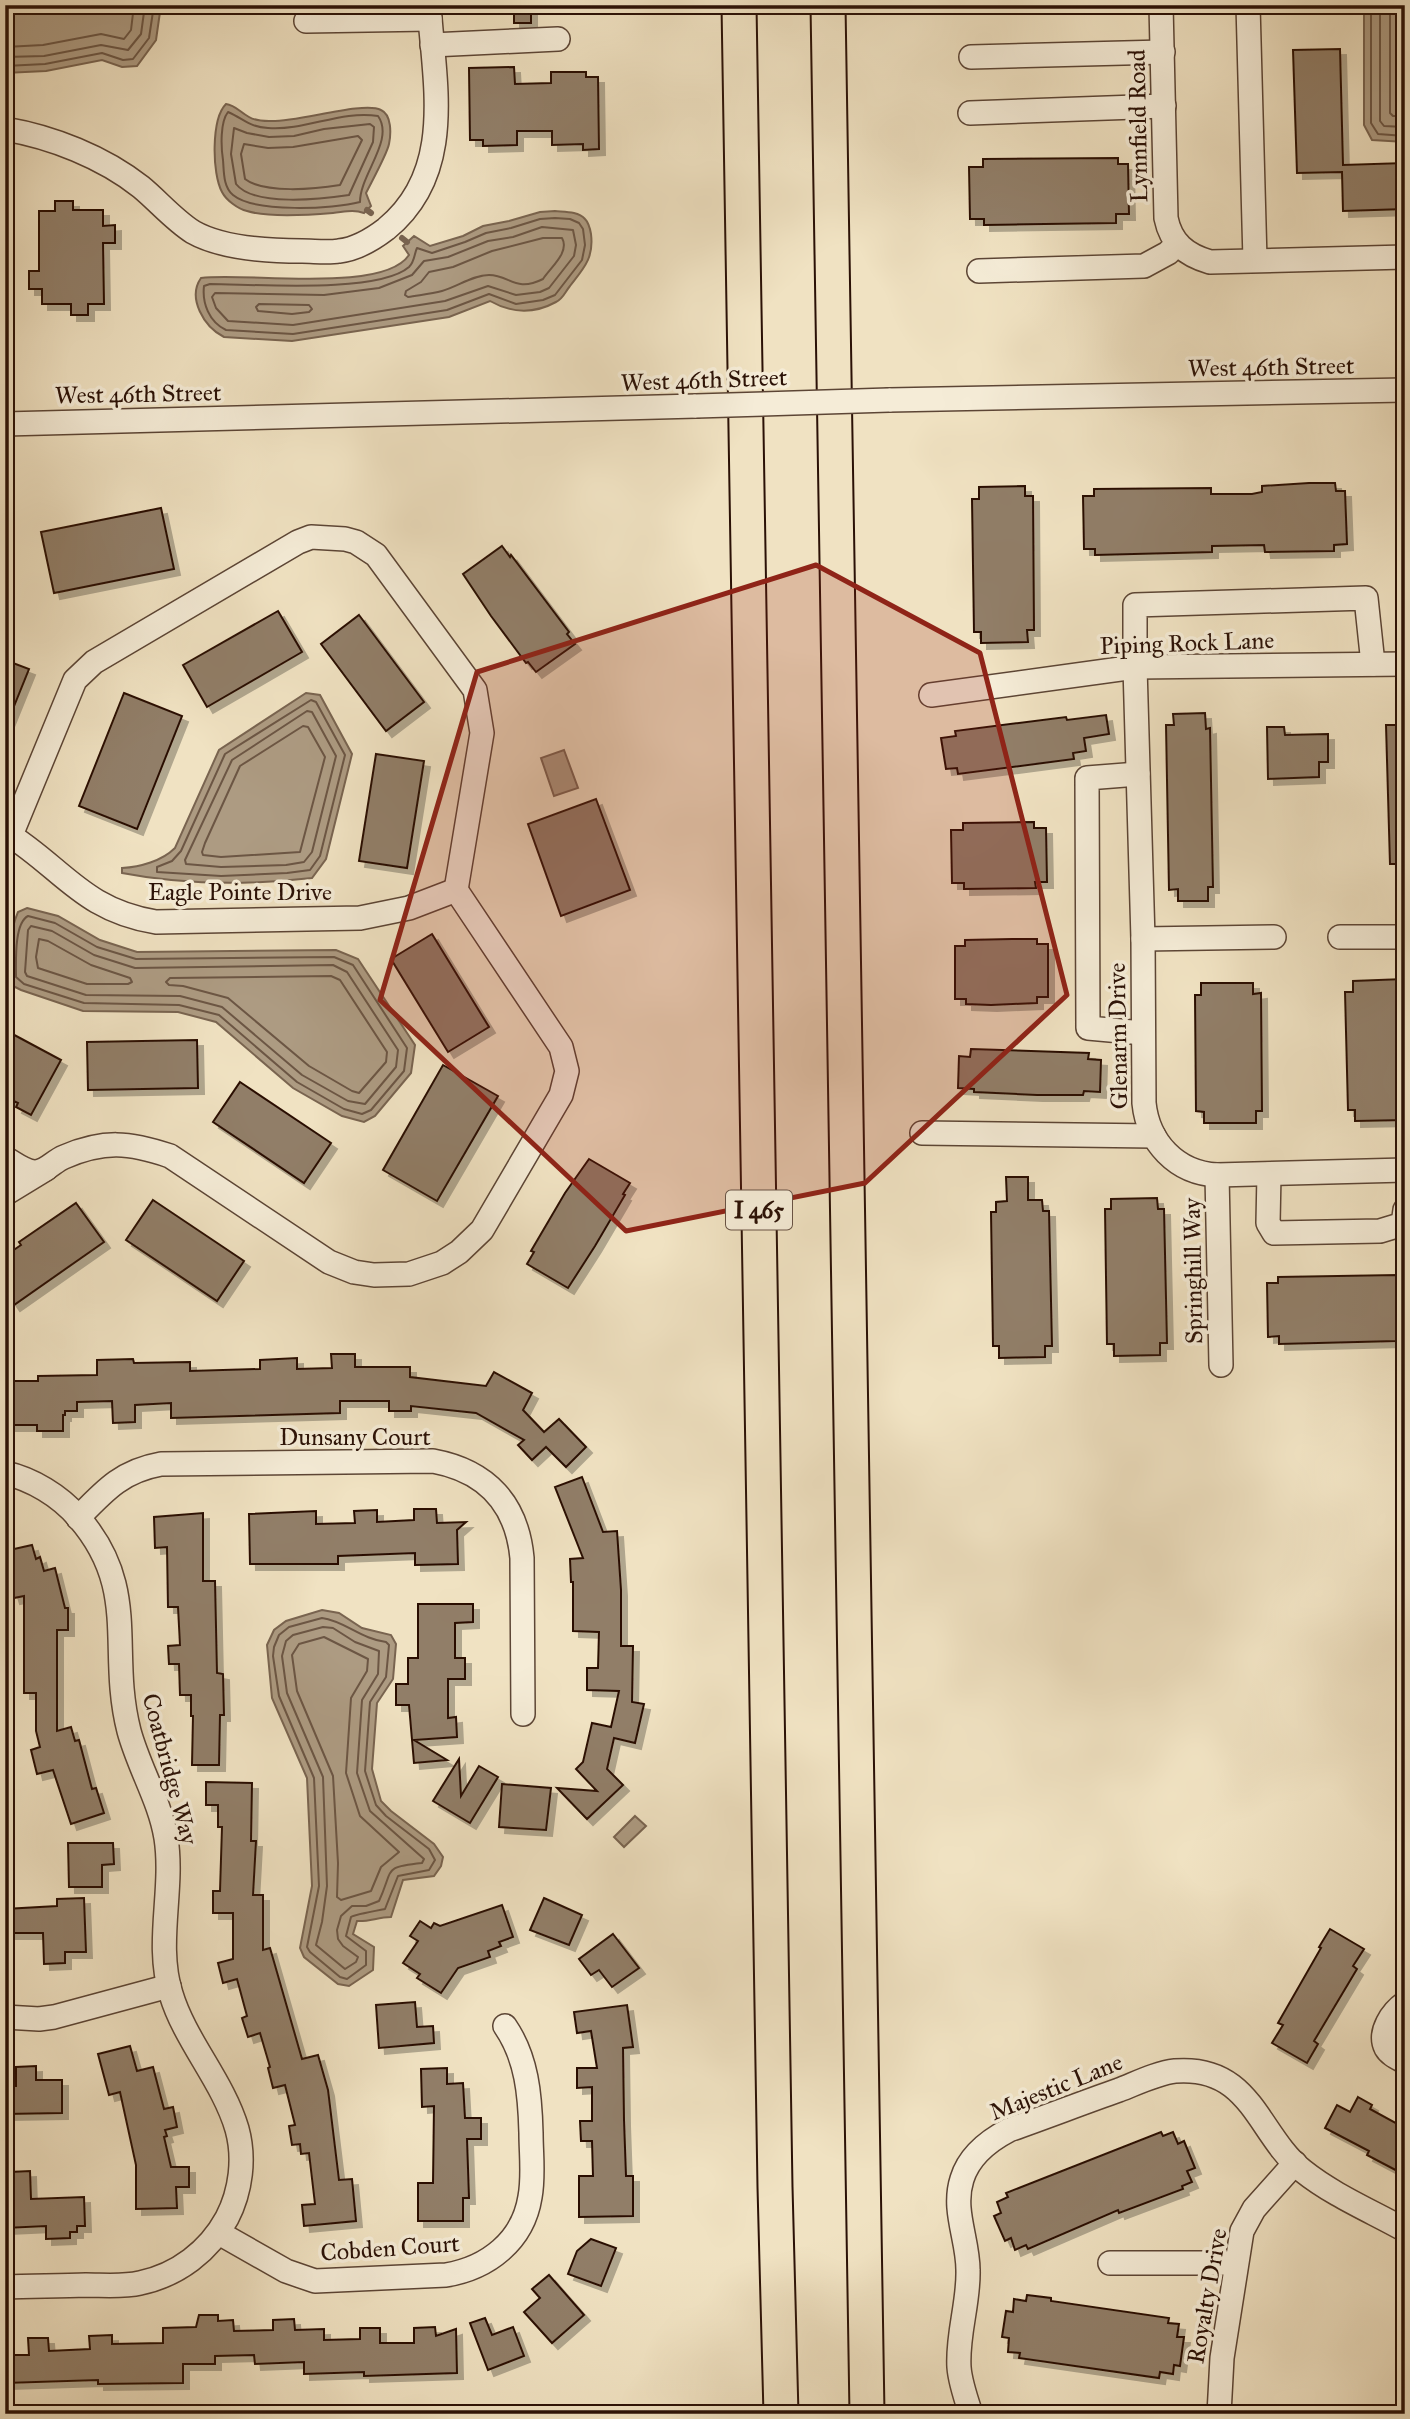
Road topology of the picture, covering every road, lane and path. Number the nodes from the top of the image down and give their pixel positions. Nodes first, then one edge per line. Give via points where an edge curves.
1 (739, 5) edge
2 (828, 5) edge
3 (1161, 5) edge
4 (1248, 5) edge
5 (429, 12) edge
6 (306, 21) dead end
7 (558, 39) dead end
8 (432, 46) junction
9 (1163, 52) junction
10 (971, 57) dead end
11 (1164, 106) junction
12 (970, 113) dead end
13 (5, 129) edge
14 (1177, 244) junction
15 (1405, 257) edge
16 (1255, 260) junction
17 (979, 271) dead end
18 (1405, 390) edge
19 (5, 424) edge
20 (1373, 664) junction
21 (1405, 664) edge
22 (1135, 667) junction
23 (931, 695) dead end
24 (1138, 774) junction
25 (8, 833) edge
26 (456, 890) junction
27 (1274, 937) dead end
28 (1340, 937) dead end
29 (1405, 937) edge
30 (1143, 939) junction
31 (1143, 1033) junction
32 (922, 1133) dead end
33 (1153, 1136) junction
34 (5, 1158) edge
35 (46, 1169) junction
36 (1405, 1170) edge
37 (1269, 1174) junction
38 (1217, 1175) junction
39 (5, 1194) edge
40 (1405, 1210) edge
41 (1221, 1366) dead end
42 (5, 1473) edge
43 (78, 1518) junction
44 (523, 1714) dead end
45 (169, 1986) junction
46 (1405, 2003) edge
47 (5, 2017) edge
48 (505, 2026) dead end
49 (1405, 2062) edge
50 (1295, 2163) junction
51 (1405, 2230) edge
52 (219, 2233) junction
53 (1110, 2263) dead end
54 (1236, 2263) junction
55 (5, 2287) edge
56 (781, 2414) edge
57 (867, 2414) edge
58 (971, 2414) edge
59 (1219, 2414) edge

1 - 56 highway, I 465
2 - 57 highway
3 - 9 street, Lynnfield Road
4 - 16 street
5 - 6 street
5 - 8 street
7 - 8 street
8 - 13 street via 435,147 420,188 398,218 370,240 340,251 216,243 192,231 113,168 49,141
9 - 10 street
9 - 11 street, Lynnfield Road
11 - 12 street
11 - 14 street, Lynnfield Road via 1166,218
14 - 16 street via 1210,262
14 - 17 street via 1144,266
15 - 16 street
18 - 19 street, West 46th Street, bridge
20 - 21 street, Piping Rock Lane
20 - 22 street, Piping Rock Lane
20 - 22 street, Glenarm Drive via 1366,598 1135,605
22 - 23 street, Piping Rock Lane
22 - 24 street, Glenarm Drive
24 - 30 street, Glenarm Drive
24 - 31 street via 1087,778 1088,1028
25 - 26 street, Eagle Pointe Drive via 88,898 127,916 156,922 360,918 409,908
25 - 26 street via 75,680 94,662 298,542 310,537 345,539 380,560 475,690 482,733
26 - 35 street via 561,1047 567,1071 561,1095 492,1215 459,1252 409,1274 348,1270 329,1262 170,1156 141,1146 89,1147
27 - 30 street
28 - 29 street
30 - 31 street, Glenarm Drive
31 - 33 street, Glenarm Drive via 1144,1103
32 - 33 street
33 - 38 street, Glenarm Drive via 1185,1167
34 - 35 street via 32,1172
35 - 39 street
36 - 37 street, Glenarm Drive
37 - 38 street, Glenarm Drive
37 - 40 street via 1268,1223 1274,1233 1380,1231 1402,1224
38 - 41 street, Springhill Way
42 - 43 street, Coatbridge Way via 38,1485
43 - 44 street, Dunsany Court via 120,1478 161,1464 433,1461 463,1469 496,1492 520,1537
43 - 45 street, Coatbridge Way via 97,1542 114,1580 120,1611 124,1705 166,1836 164,1956
45 - 47 street via 54,2017
45 - 52 street, Coatbridge Way via 231,2112 239,2138 238,2188
46 - 49 street via 1396,2009 1384,2038 1389,2052
48 - 52 street, Cobden Court via 528,2084 531,2189 515,2237 493,2257 446,2275 316,2281 286,2271
50 - 51 street, Majestic Lane via 1322,2184
50 - 54 street, Royalty Drive via 1254,2209 1242,2231
50 - 58 street, Majestic Lane via 1236,2089 1192,2071 1174,2071 993,2138 964,2175 958,2205 968,2271 959,2366
52 - 55 street, Coatbridge Way via 189,2263 141,2283
53 - 54 street
54 - 59 street, Royalty Drive

